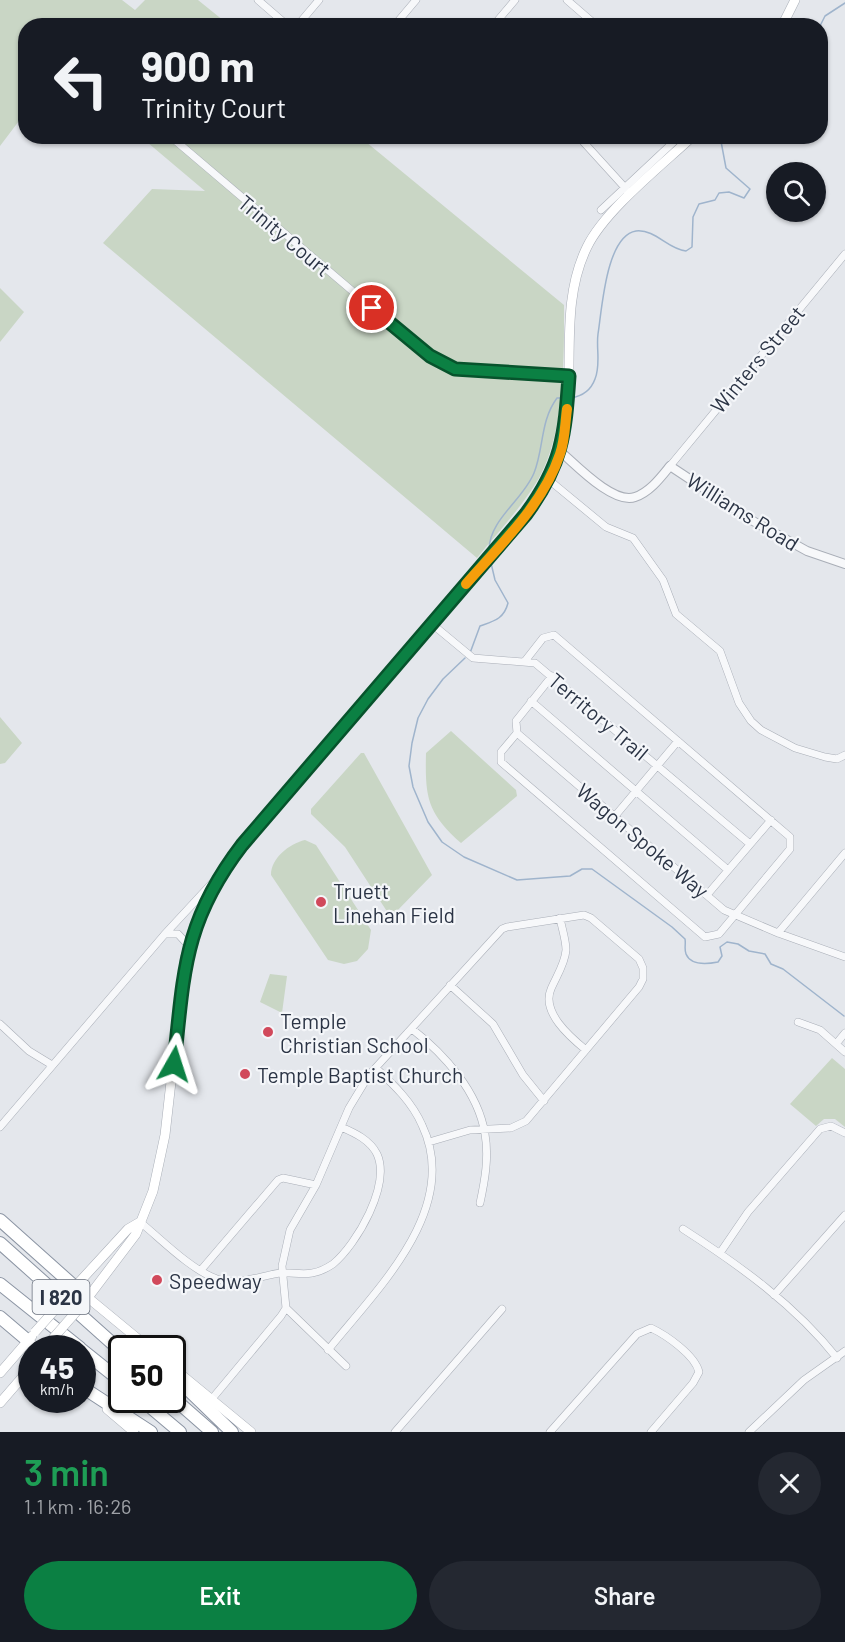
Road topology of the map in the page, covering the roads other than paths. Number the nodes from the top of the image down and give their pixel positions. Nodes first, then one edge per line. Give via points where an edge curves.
1 (258, 0) edge
2 (319, 0) edge
3 (416, 0) edge
4 (514, 0) edge
5 (567, 0) edge
6 (795, 0) edge
7 (279, 18) edge
8 (304, 18) edge
9 (401, 18) edge
10 (499, 18) edge
11 (589, 18) edge
12 (786, 18) edge
13 (179, 144) edge
14 (585, 144) edge
15 (672, 144) edge
16 (684, 144) edge
17 (628, 191) junction
18 (601, 210) dead end
19 (845, 254) edge
20 (569, 376) junction
21 (561, 452) junction
22 (670, 466) junction
23 (549, 480) junction
24 (845, 564) edge
25 (432, 624) junction
26 (525, 661) junction
27 (552, 676) junction
28 (531, 701) junction
29 (517, 733) junction
30 (678, 741) junction
31 (845, 755) edge
32 (657, 765) junction
33 (636, 791) junction
34 (615, 816) junction
35 (771, 820) junction
36 (750, 844) junction
37 (845, 855) edge
38 (728, 870) junction
39 (218, 878) junction
40 (707, 895) junction
41 (735, 914) junction
42 (560, 918) junction
43 (778, 933) junction
44 (164, 935) junction
45 (189, 946) junction
46 (845, 957) edge
47 (450, 985) junction
48 (798, 1022) dead end
49 (0, 1024) edge
50 (412, 1029) junction
51 (845, 1033) edge
52 (836, 1044) junction
53 (586, 1050) junction
54 (845, 1052) edge
55 (52, 1065) junction
56 (376, 1068) junction
57 (544, 1101) junction
58 (0, 1127) edge
59 (342, 1127) junction
60 (484, 1129) junction
61 (845, 1133) edge
62 (429, 1142) junction
63 (316, 1185) junction
64 (480, 1203) dead end
65 (845, 1215) edge
66 (0, 1220) edge
67 (140, 1222) junction
68 (682, 1229) dead end
69 (0, 1243) edge
70 (720, 1253) junction
71 (201, 1270) junction
72 (281, 1273) junction
73 (0, 1284) edge
74 (72, 1290) junction
75 (774, 1295) junction
76 (85, 1301) junction
77 (286, 1308) junction
78 (502, 1309) dead end
79 (0, 1317) edge
80 (26, 1335) edge
81 (37, 1335) edge
82 (56, 1335) edge
83 (64, 1335) edge
84 (132, 1335) edge
85 (108, 1339) edge
86 (328, 1350) junction
87 (845, 1351) edge
88 (18, 1355) edge
89 (837, 1358) junction
90 (96, 1361) edge
91 (346, 1366) dead end
92 (108, 1371) edge
93 (0, 1373) edge
94 (186, 1379) edge
95 (18, 1382) edge
96 (186, 1388) edge
97 (96, 1396) edge
98 (96, 1399) edge
99 (211, 1400) junction
100 (0, 1403) edge
101 (186, 1409) edge
102 (157, 1413) edge
103 (134, 1432) edge
104 (152, 1432) edge
105 (180, 1432) edge
106 (212, 1432) edge
107 (232, 1432) edge
108 (250, 1432) edge
109 (395, 1432) edge
110 (550, 1432) edge
111 (651, 1432) edge
112 (749, 1432) edge

1 - 7 street
2 - 8 street
3 - 9 street
4 - 10 street
5 - 11 street
6 - 12 main road
13 - 20 street, Trinity Court via 442,365 468,371
14 - 17 street
15 - 17 street
16 - 17 main road
17 - 18 street
17 - 20 main road via 582,257 574,292
19 - 22 street, Winters Street
20 - 21 main road
21 - 22 street, Williams Road via 601,486 624,499 647,490
21 - 23 main road
22 - 24 street, Williams Road via 753,521 807,551
23 - 25 main road via 526,514
23 - 31 street via 606,527 633,538 663,580 676,614 720,651 739,703 751,721 795,748 837,759
25 - 26 street, Territory Trail via 473,658
25 - 39 main road
26 - 27 street, Territory Trail via 535,663
26 - 30 street via 543,638 554,635
27 - 28 street
27 - 32 street, Territory Trail
28 - 29 street via 516,721
28 - 33 street
29 - 34 street, Wagon Spoke Way
29 - 41 street via 501,752 501,762 705,937 719,934
30 - 32 street
30 - 35 street
32 - 33 street
32 - 36 street, Territory Trail
33 - 34 street
33 - 38 street
34 - 40 street, Wagon Spoke Way
35 - 36 street
35 - 41 street via 790,837 790,849
36 - 38 street
37 - 43 street
38 - 40 street
39 - 44 street
39 - 45 main road
40 - 41 street, Wagon Spoke Way
41 - 43 street, Wagon Spoke Way
42 - 47 street via 502,929
42 - 53 street via 566,952 549,993 550,1005 563,1028
42 - 53 street via 591,918 628,947 642,964 639,987
43 - 46 street, Wagon Spoke Way
44 - 45 street via 178,934
44 - 55 street
45 - 67 main road via 162,1155
47 - 50 street
47 - 57 street via 492,1024
48 - 52 street via 820,1030
49 - 55 street via 29,1051
50 - 56 street
50 - 60 street via 439,1052 461,1080
51 - 52 street
52 - 54 street
53 - 57 street
55 - 58 street
56 - 59 street via 354,1097
56 - 62 street via 410,1104
57 - 60 street via 519,1126
59 - 63 street
59 - 72 street via 364,1139 376,1154 380,1165 375,1202 367,1219 333,1263 311,1273
60 - 62 street
60 - 64 street via 487,1170
61 - 70 street via 831,1126 820,1129 748,1212
62 - 86 street via 431,1185 422,1220 403,1256
63 - 71 street via 278,1180
63 - 72 street via 290,1230
65 - 75 street
66 - 74 highway
67 - 71 street
67 - 74 main road via 128,1229
67 - 76 main road via 125,1252
68 - 70 street
69 - 85 highway, I 820
70 - 75 street
71 - 72 street via 222,1281
72 - 77 street
73 - 83 highway, I 820
74 - 76 main road
74 - 81 main road, bridge
75 - 89 street
76 - 82 main road, bridge
76 - 84 main road
77 - 86 street
77 - 99 street
78 - 109 street
79 - 80 highway
86 - 91 street
87 - 89 street
88 - 93 main road
89 - 112 street via 804,1380
90 - 92 highway, I 820
94 - 99 main road
95 - 100 main road
96 - 107 highway
97 - 104 highway
98 - 103 main road
99 - 108 main road
101 - 106 highway
102 - 105 highway
110 - 111 street via 642,1330 651,1328 696,1365 698,1377

